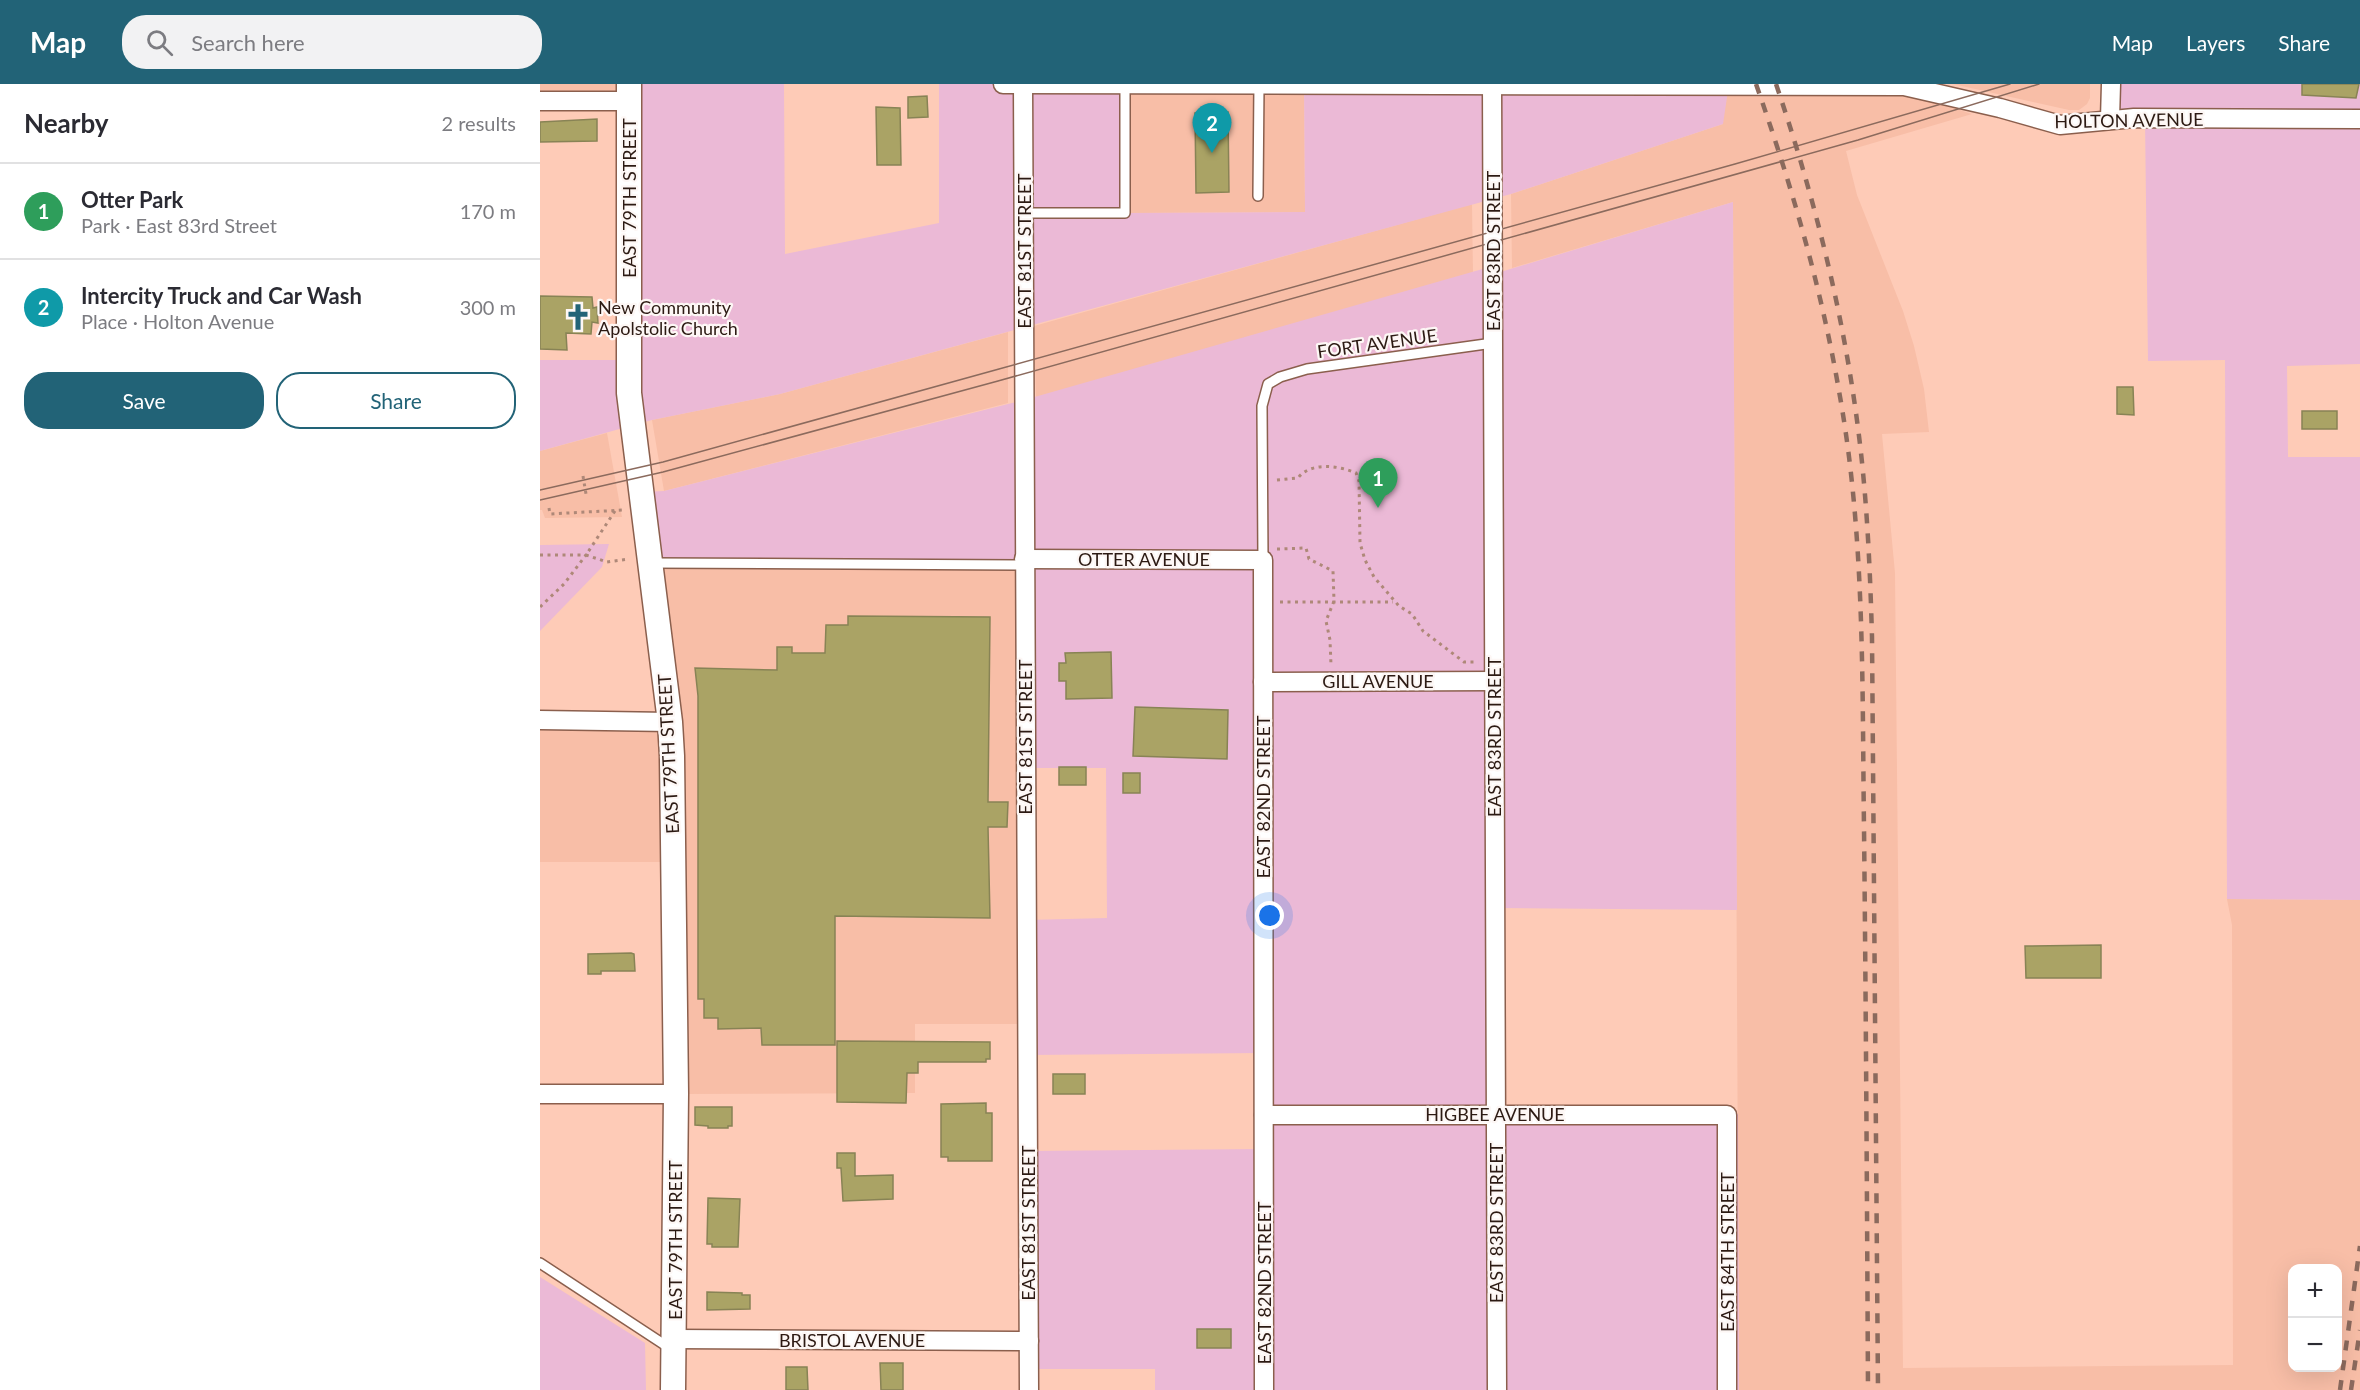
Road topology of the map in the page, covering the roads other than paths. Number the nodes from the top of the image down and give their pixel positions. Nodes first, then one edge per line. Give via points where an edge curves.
1 (1003, 84) edge
2 (1023, 84) edge
3 (1125, 84) edge
4 (1259, 84) edge
5 (1492, 84) edge
6 (2111, 84) edge
7 (629, 93) edge
8 (540, 101) edge
9 (2110, 119) junction
10 (2360, 119) edge
11 (1258, 196) dead end
12 (1023, 213) junction
13 (1493, 343) junction
14 (1268, 384) joint
15 (1270, 554) junction
16 (640, 561) junction
17 (1024, 562) junction
18 (1494, 681) junction
19 (1263, 682) junction
20 (540, 720) edge
21 (670, 722) junction
22 (540, 1094) edge
23 (676, 1094) junction
24 (1496, 1114) junction
25 (1264, 1115) junction
26 (1727, 1115) joint
27 (540, 1263) edge
28 (1029, 1341) junction
29 (674, 1345) junction
30 (673, 1390) edge
31 (1029, 1390) edge
32 (1264, 1390) edge
33 (1497, 1390) edge
34 (1727, 1390) edge

1 - 2 street, HOLTON AVENUE
2 - 3 street, HOLTON AVENUE
2 - 12 street, EAST 81ST STREET
3 - 4 street, HOLTON AVENUE
3 - 12 lane via 1125,213
4 - 5 street, HOLTON AVENUE
4 - 11 lane
5 - 9 street, HOLTON AVENUE via 1905,86 2060,125
5 - 13 street, EAST 83RD STREET
6 - 9 street
7 - 8 street
7 - 16 main road, EAST 79TH STREET via 629,393
9 - 10 street, HOLTON AVENUE
12 - 17 street, EAST 81ST STREET
13 - 14 lane, FORT AVENUE via 1307,369
13 - 18 street, EAST 83RD STREET
14 - 15 lane, EAST 82ND STREET via 1262,406
15 - 17 street, OTTER AVENUE
15 - 19 street, EAST 82ND STREET
16 - 17 lane
16 - 21 main road, EAST 79TH STREET
17 - 28 street, EAST 81ST STREET
18 - 19 street, GILL AVENUE
18 - 24 street, EAST 83RD STREET
19 - 25 street, EAST 82ND STREET
20 - 21 street
21 - 23 main road, EAST 79TH STREET
22 - 23 street
23 - 29 main road, EAST 79TH STREET
24 - 25 street, HIGBEE AVENUE
24 - 26 street, HIGBEE AVENUE
24 - 33 street, EAST 83RD STREET
25 - 32 street, EAST 82ND STREET
26 - 34 street, EAST 84TH STREET
27 - 29 lane
28 - 29 street, BRISTOL AVENUE
28 - 31 street, EAST 81ST STREET
29 - 30 main road, EAST 79TH STREET

